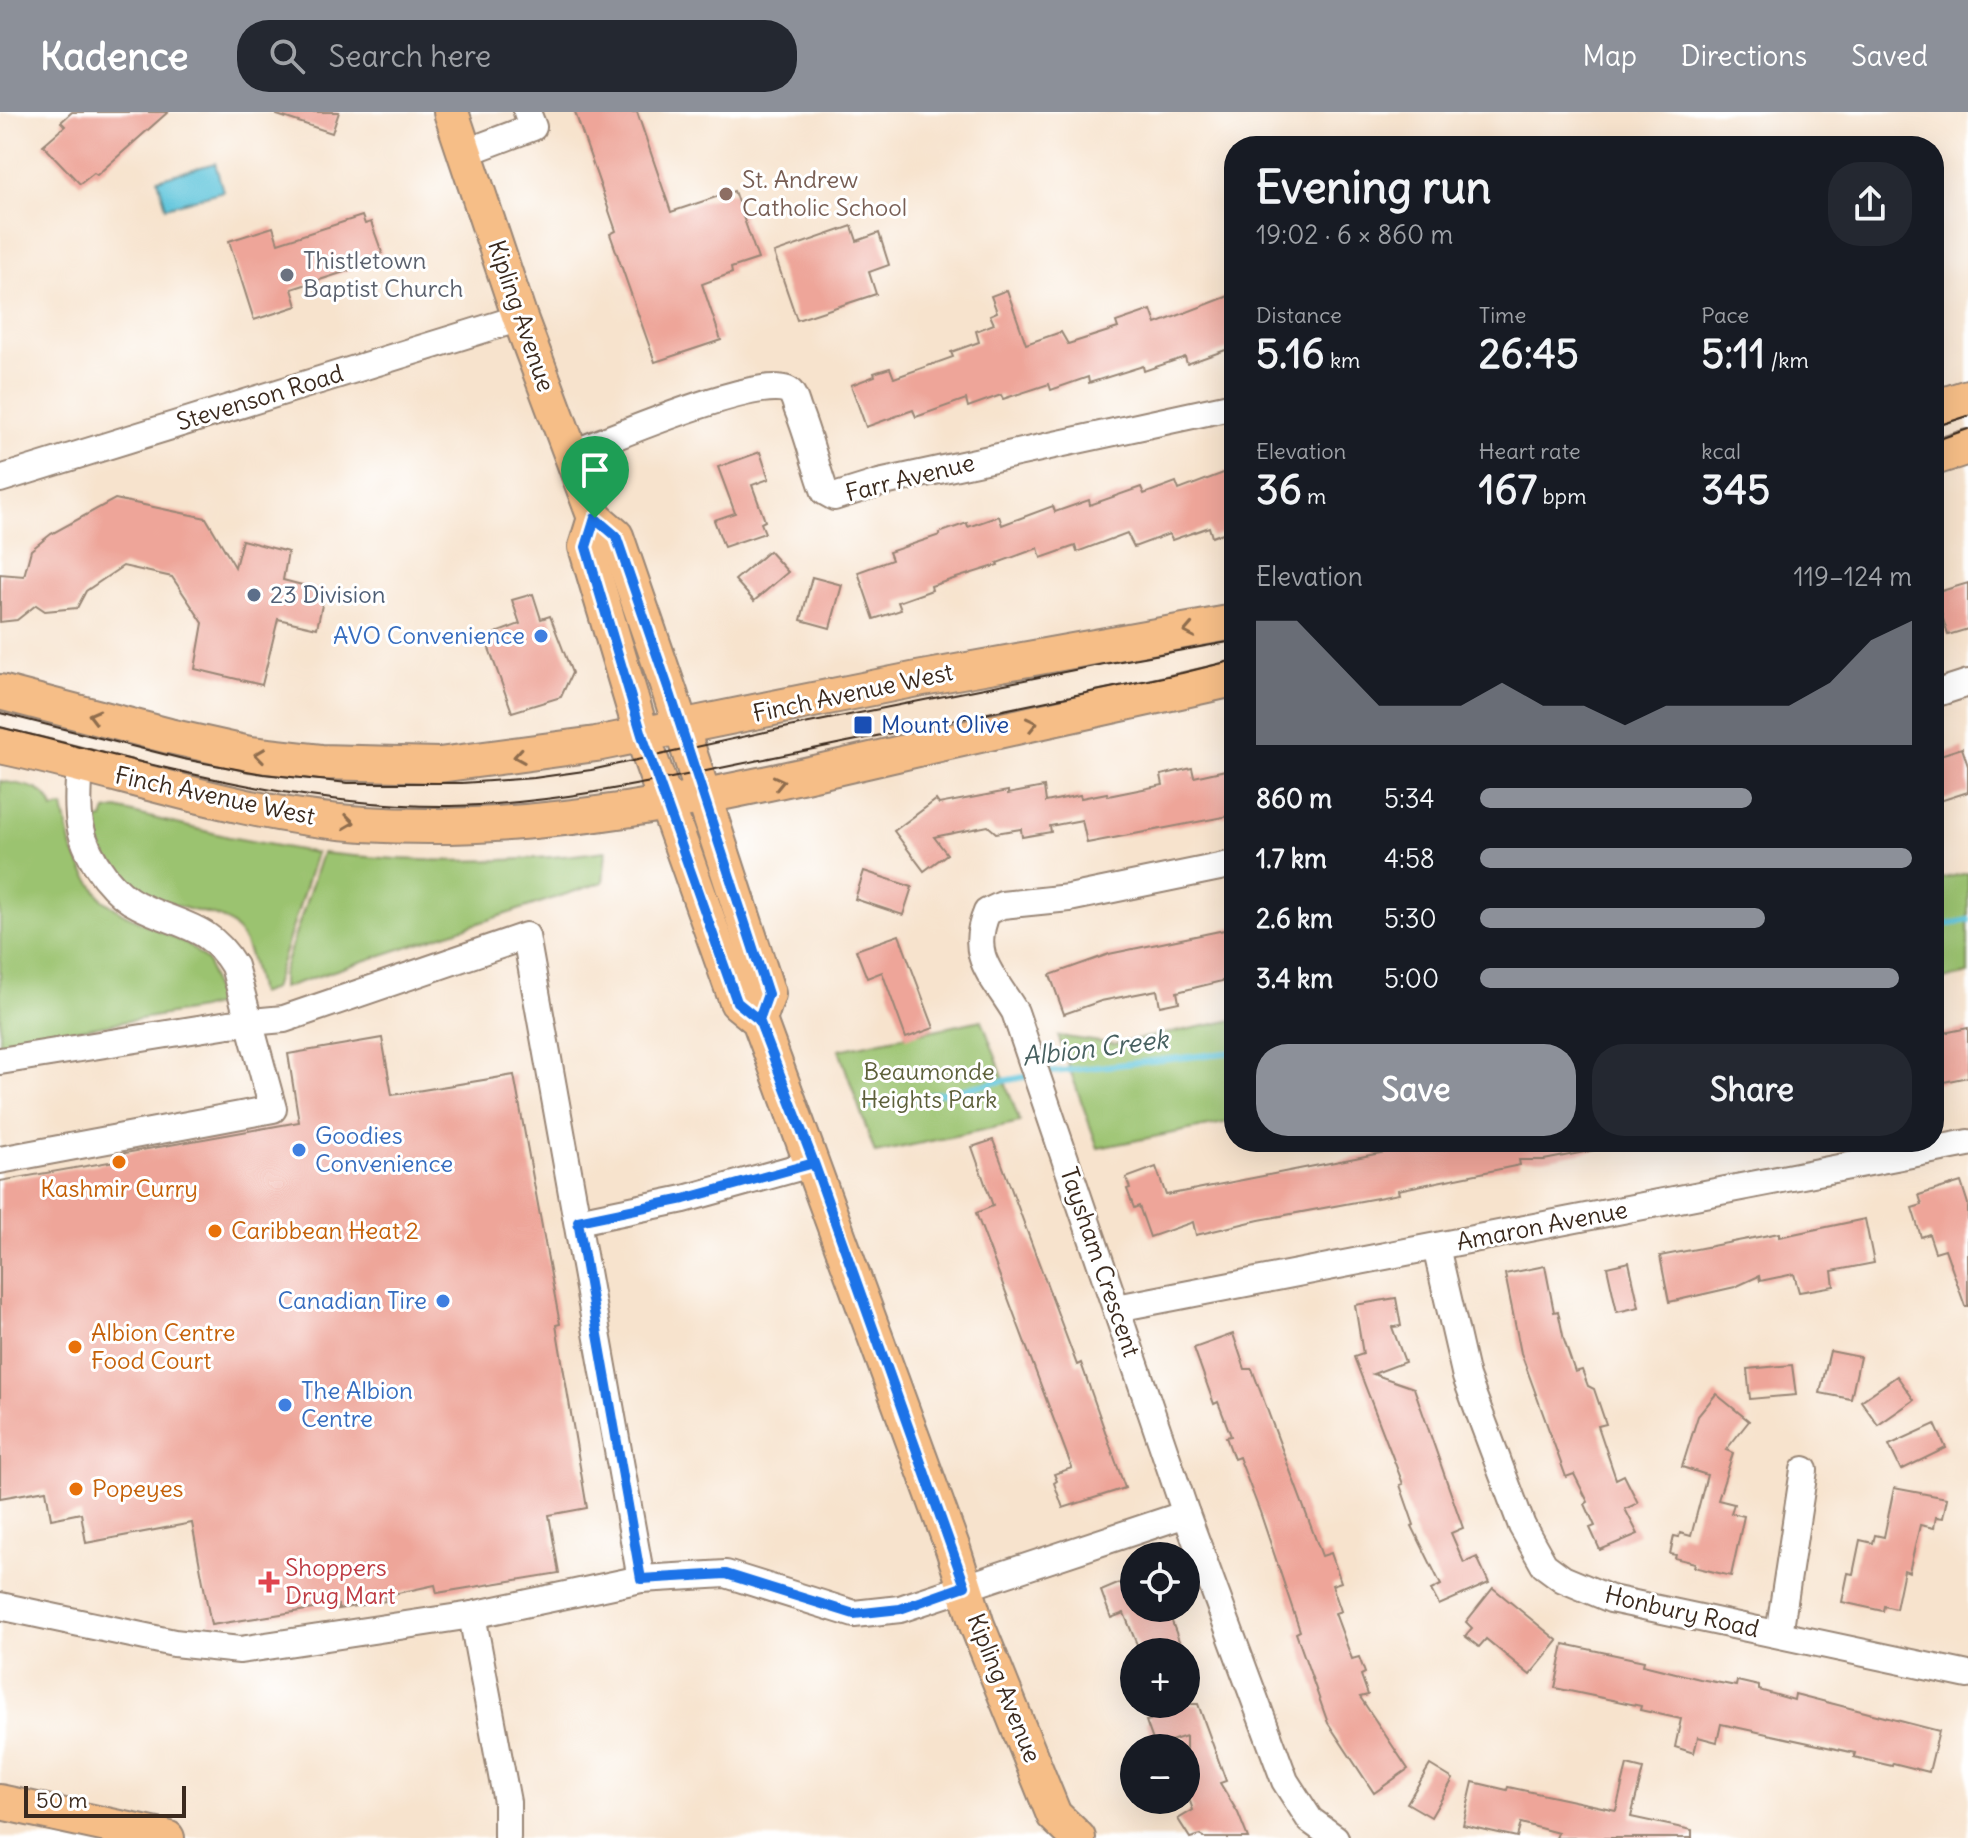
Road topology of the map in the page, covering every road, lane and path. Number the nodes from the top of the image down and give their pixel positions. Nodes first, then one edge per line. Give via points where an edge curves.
1 (451, 112) edge
2 (527, 112) edge
3 (464, 153) junction
4 (520, 318) junction
5 (1968, 397) edge
6 (1944, 405) edge
7 (1224, 408) edge
8 (1968, 447) edge
9 (571, 454) junction
10 (1944, 455) edge
11 (0, 479) edge
12 (595, 518) junction
13 (1224, 624) edge
14 (1224, 681) edge
15 (1968, 683) edge
16 (1944, 691) edge
17 (0, 692) edge
18 (681, 729) junction
19 (642, 735) junction
20 (0, 746) edge
21 (80, 767) junction
22 (703, 797) junction
23 (667, 803) junction
24 (1224, 866) edge
25 (759, 1020) junction
26 (249, 1022) junction
27 (0, 1061) edge
28 (1968, 1143) edge
29 (1944, 1148) edge
30 (1922, 1152) edge
31 (0, 1160) edge
32 (814, 1163) junction
33 (578, 1221) junction
34 (1436, 1247) junction
35 (1117, 1308) junction
36 (1804, 1470) dead end
37 (1186, 1514) junction
38 (641, 1579) junction
39 (965, 1586) junction
40 (0, 1606) edge
41 (472, 1615) junction
42 (1779, 1634) junction
43 (1968, 1675) edge
44 (0, 1802) edge
45 (1059, 1830) edge
46 (167, 1838) edge
47 (507, 1838) edge
48 (1335, 1838) edge

1 - 3 main road, Kipling Avenue
2 - 3 street via 533,127
3 - 4 main road, Kipling Avenue
4 - 9 main road, Kipling Avenue
4 - 11 street, Stevenson Road
5 - 6 main road
7 - 9 street, Farr Avenue via 834,497 825,492 786,388 736,393
8 - 10 main road
9 - 12 main road, Kipling Avenue
12 - 18 main road, Kipling Avenue via 616,536
12 - 19 main road, Kipling Avenue via 586,547
13 -> 18 main road, Finch Avenue West via 917,679
22 -> 14 main road, Finch Avenue West
15 - 16 street
19 -> 17 main road, Finch Avenue West via 439,765 321,762 250,754
18 - 19 main road, Finch Avenue West
18 - 22 main road, Kipling Avenue
19 - 23 main road, Kipling Avenue
20 - 21 main road, Finch Avenue West
21 -> 23 main road, Finch Avenue West via 279,814 362,824 496,826
21 - 26 street via 78,824 96,865 137,905 182,921 224,949
22 - 23 main road, Finch Avenue West
22 - 25 main road, Kipling Avenue via 768,994
23 - 25 main road, Kipling Avenue via 737,1002
24 - 35 street, Taysham Crescent via 1069,898 1002,905 987,912 980,929 979,955 1015,1012
25 - 32 main road, Kipling Avenue
26 - 27 street
26 - 31 street via 273,1109
26 - 33 street via 284,1019 526,936
28 - 29 street, Amaron Avenue
30 - 34 street, Amaron Avenue
32 - 33 street
32 - 39 main road, Kipling Avenue
33 - 38 street
34 - 35 street, Amaron Avenue
34 - 42 street, Honbury Road via 1471,1391 1522,1526 1544,1565 1611,1599
35 - 37 street, Taysham Crescent
36 - 42 street
37 - 39 street
37 - 48 street, Taysham Crescent via 1285,1781 1310,1820
38 - 39 street via 726,1574 854,1614 900,1609
38 - 41 street
39 - 45 main road, Kipling Avenue
40 - 41 street via 174,1643 240,1650
41 - 47 street via 507,1802
42 - 43 street, Honbury Road
44 - 46 main road

